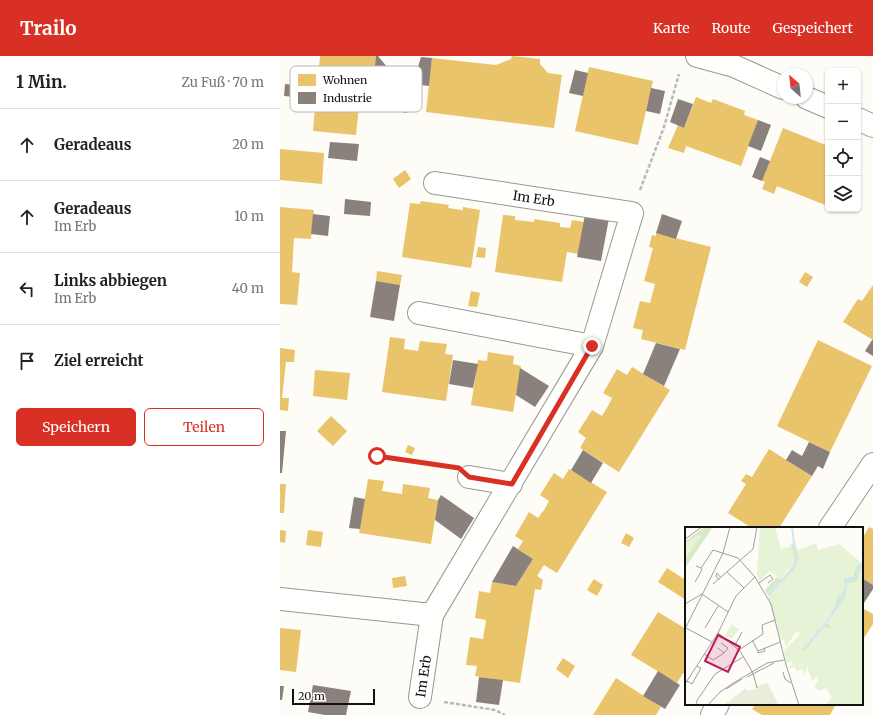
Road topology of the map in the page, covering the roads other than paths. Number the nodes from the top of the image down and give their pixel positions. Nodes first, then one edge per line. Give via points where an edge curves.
1 (698, 56) edge
2 (777, 85) edge
3 (813, 101) edge
4 (825, 106) edge
5 (861, 120) edge
6 (873, 126) edge
7 (435, 183) dead end
8 (419, 313) dead end
9 (592, 346) junction
10 (873, 464) edge
11 (469, 477) road end
12 (512, 484) junction
13 (831, 527) edge
14 (280, 599) edge
15 (432, 615) junction
16 (420, 698) road end
17 (717, 705) edge
18 (712, 715) edge

1 - 2 street via 734,66
3 - 4 street
5 - 6 street
7 - 9 street, Im Erb via 632,214
8 - 9 street
9 - 12 street, Im Erb
10 - 13 street
11 - 12 street
12 - 15 street, Im Erb
14 - 15 street
15 - 16 street, Im Erb
17 - 18 street

